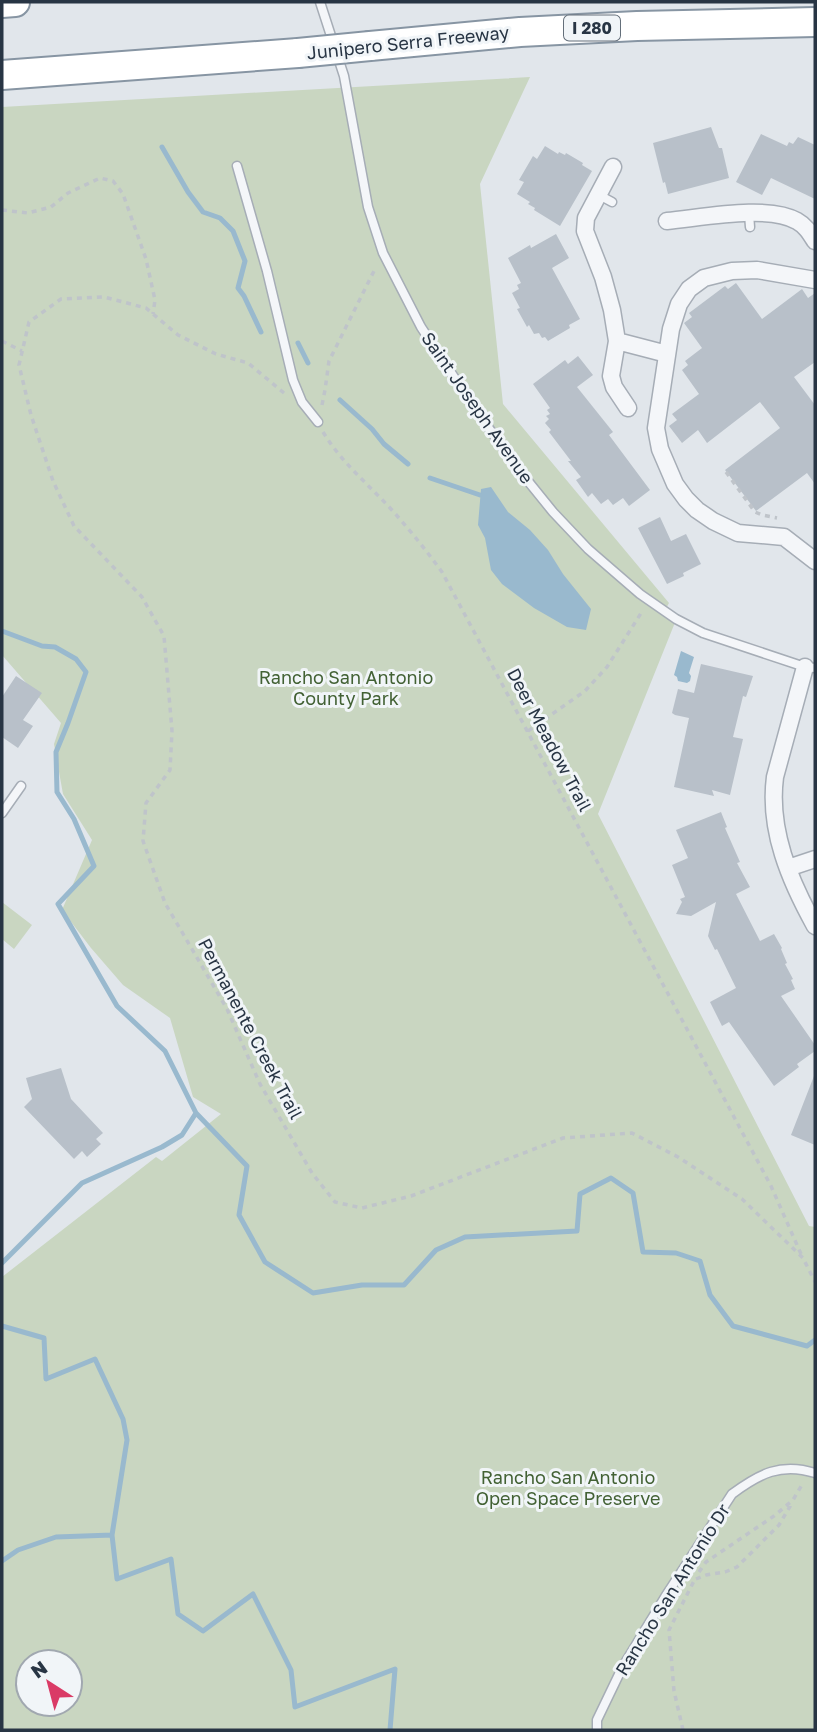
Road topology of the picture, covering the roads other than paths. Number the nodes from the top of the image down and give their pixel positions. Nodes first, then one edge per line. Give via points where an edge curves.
1 (2, 2) edge
2 (15, 2) edge
3 (320, 2) edge
4 (815, 22) edge
5 (2, 75) edge
6 (237, 166) dead end
7 (613, 167) dead end
8 (667, 221) dead end
9 (815, 241) edge
10 (815, 280) edge
11 (617, 341) junction
12 (667, 354) junction
13 (628, 408) dead end
14 (318, 422) road end
15 (815, 561) edge
16 (810, 668) edge
17 (21, 786) dead end
18 (2, 813) edge
19 (815, 859) edge
20 (788, 868) junction
21 (815, 926) edge
22 (813, 1472) edge
23 (597, 1730) edge

1 - 2 highway
3 - 16 lane, Saint Joseph Avenue via 344,76 369,207 383,253 421,327 519,470 588,549 676,619
4 - 5 highway, Junipero Serra Freeway / I 280, bridge via 546,30
6 - 14 lane via 293,380
7 - 11 street via 606,198 586,218 585,231 604,263
8 - 9 street via 685,226 734,214 750,220 782,215 808,229
10 - 12 street via 757,270 705,278 689,289 679,304
11 - 12 street
11 - 13 street via 611,376
12 - 15 street via 656,428 675,484 707,517 738,533 784,537
16 - 20 street via 779,759 773,793 773,811
17 - 18 lane
19 - 20 street
20 - 21 street
22 - 23 lane, Rancho San Antonio Dr via 793,1468 766,1472 732,1494 623,1666 597,1720

